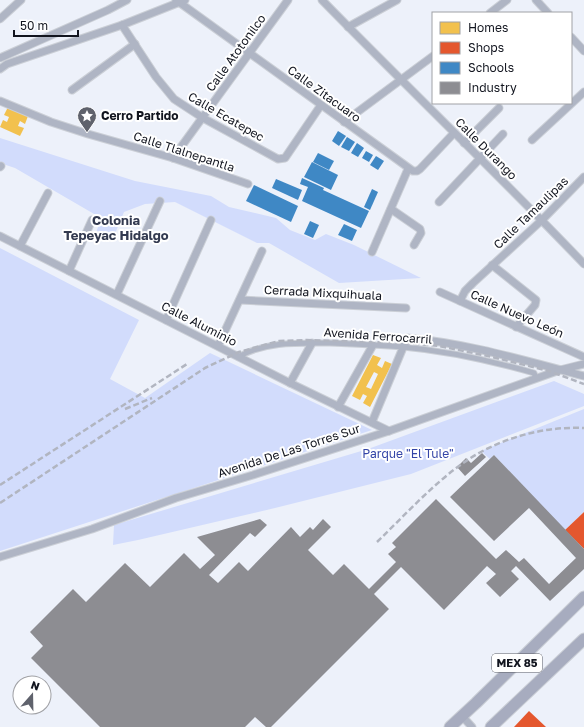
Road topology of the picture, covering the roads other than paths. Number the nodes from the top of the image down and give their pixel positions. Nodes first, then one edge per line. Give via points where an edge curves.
1 (21, 0) edge
2 (127, 0) edge
3 (288, 0) edge
4 (322, 0) edge
5 (397, 0) edge
6 (507, 0) edge
7 (536, 0) edge
8 (180, 1) edge
9 (491, 12) edge
10 (547, 12) edge
11 (0, 19) edge
12 (122, 25) junction
13 (348, 27) junction
14 (572, 38) edge
15 (135, 44) junction
16 (584, 51) edge
17 (250, 53) junction
18 (432, 57) edge
19 (0, 58) edge
20 (4, 65) edge
21 (0, 69) edge
22 (401, 80) junction
23 (72, 90) dead end
24 (584, 92) edge
25 (0, 101) edge
26 (572, 103) edge
27 (571, 104) edge
28 (321, 105) junction
29 (499, 108) dead end
30 (203, 118) junction
31 (344, 122) junction
32 (454, 133) junction
33 (503, 134) dead end
34 (532, 140) dead end
35 (464, 143) junction
36 (173, 158) junction
37 (480, 159) junction
38 (408, 169) junction
39 (584, 177) edge
40 (248, 184) dead end
41 (48, 193) dead end
42 (160, 201) dead end
43 (438, 202) dead end
44 (391, 209) junction
45 (92, 220) dead end
46 (211, 220) dead end
47 (542, 220) junction
48 (0, 236) edge
49 (414, 245) dead end
50 (20, 246) junction
51 (262, 251) dead end
52 (372, 252) dead end
53 (584, 264) edge
54 (492, 265) junction
55 (69, 271) junction
56 (440, 292) dead end
57 (117, 294) junction
58 (240, 300) junction
59 (460, 301) junction
60 (406, 308) dead end
61 (166, 320) junction
62 (516, 327) junction
63 (312, 343) junction
64 (372, 345) junction
65 (218, 346) junction
66 (404, 347) junction
67 (238, 357) junction
68 (584, 357) edge
69 (584, 364) edge
70 (560, 370) junction
71 (584, 376) edge
72 (536, 378) junction
73 (290, 383) junction
74 (338, 407) junction
75 (372, 422) junction
76 (389, 431) junction
77 (0, 557) edge
78 (584, 597) edge
79 (584, 638) edge
80 (462, 716) junction
81 (450, 727) edge
82 (472, 727) edge
83 (491, 727) edge

1 - 11 street
2 - 19 street
3 - 17 street, Calle Atotonilco
4 - 13 street, Calle Durango
5 - 13 street
6 - 9 street
7 - 10 street
8 - 12 street
8 - 17 street, Calle Zitacuaro
12 - 15 street, Calle Ecatepec
12 - 20 street
13 - 22 street, Calle Durango
14 - 16 street
15 - 23 street
15 - 30 street, Calle Ecatepec via 169,94
17 - 28 street, Calle Zitacuaro
17 - 30 street, Calle Atotonilco
18 - 22 street
20 - 21 street
22 - 31 street
22 - 32 street, Calle Durango
24 - 26 street
25 - 36 street, Calle Tlalnepantla via 51,122
27 - 34 street
28 - 30 street, Calle Ecatepec via 284,158 278,159
28 - 31 street, Calle Zitacuaro
29 - 35 street
30 - 36 street, Calle Atotonilco
31 - 38 street, Calle Zitacuaro
32 - 35 street, Calle Durango
32 - 38 street via 419,170
33 - 37 street
35 - 37 street, Calle Durango
36 - 40 street, Calle Tlalnepantla
37 - 43 street
37 - 47 street, Calle Durango
38 - 44 street
39 - 47 street, Calle Tamaulipas
41 - 50 street
42 - 57 street
44 - 49 street via 420,229 421,233
44 - 52 street
45 - 55 street
46 - 61 street
47 - 53 street, Calle Durango
47 - 54 street, Calle Tamaulipas
48 - 50 street, Calle Aluminio
50 - 55 street, Calle Aluminio
51 - 58 street
54 - 59 street, Calle Tamaulipas via 467,288
54 - 62 street, Calle Tamaulipas via 537,302
55 - 57 street, Calle Aluminio
56 - 59 street, Calle Nuevo León
57 - 61 street, Calle Aluminio
58 - 60 street, Cerrada Mixquihuala
58 - 65 street
59 - 62 street, Calle Nuevo León
61 - 65 street, Calle Aluminio
62 - 68 street, Calle Nuevo León
63 - 64 street, Avenida Ferrocarril
63 - 67 street, Avenida Ferrocarril via 265,347
63 - 73 street
64 - 66 street, Avenida Ferrocarril
64 - 74 street
65 - 67 street, Calle Aluminio
66 - 70 street, Avenida Ferrocarril via 407,338 430,340
66 - 72 street, Avenida Ferrocarril via 492,362 534,373
66 - 75 street
67 - 73 street, Calle Aluminio
69 - 70 street, Avenida De Las Torres Sur
70 - 71 street, Avenida Ferrocarril
70 - 72 street, Avenida De Las Torres Sur
72 - 76 street, Avenida De Las Torres Sur
73 - 74 street, Calle Aluminio
74 - 75 street, Calle Aluminio
75 - 76 street, Calle Aluminio
76 - 77 street, Avenida De Las Torres Sur
78 - 80 main road, MEX 85
79 - 83 main road, MEX 85
80 - 81 main road, MEX 85
80 - 82 street

